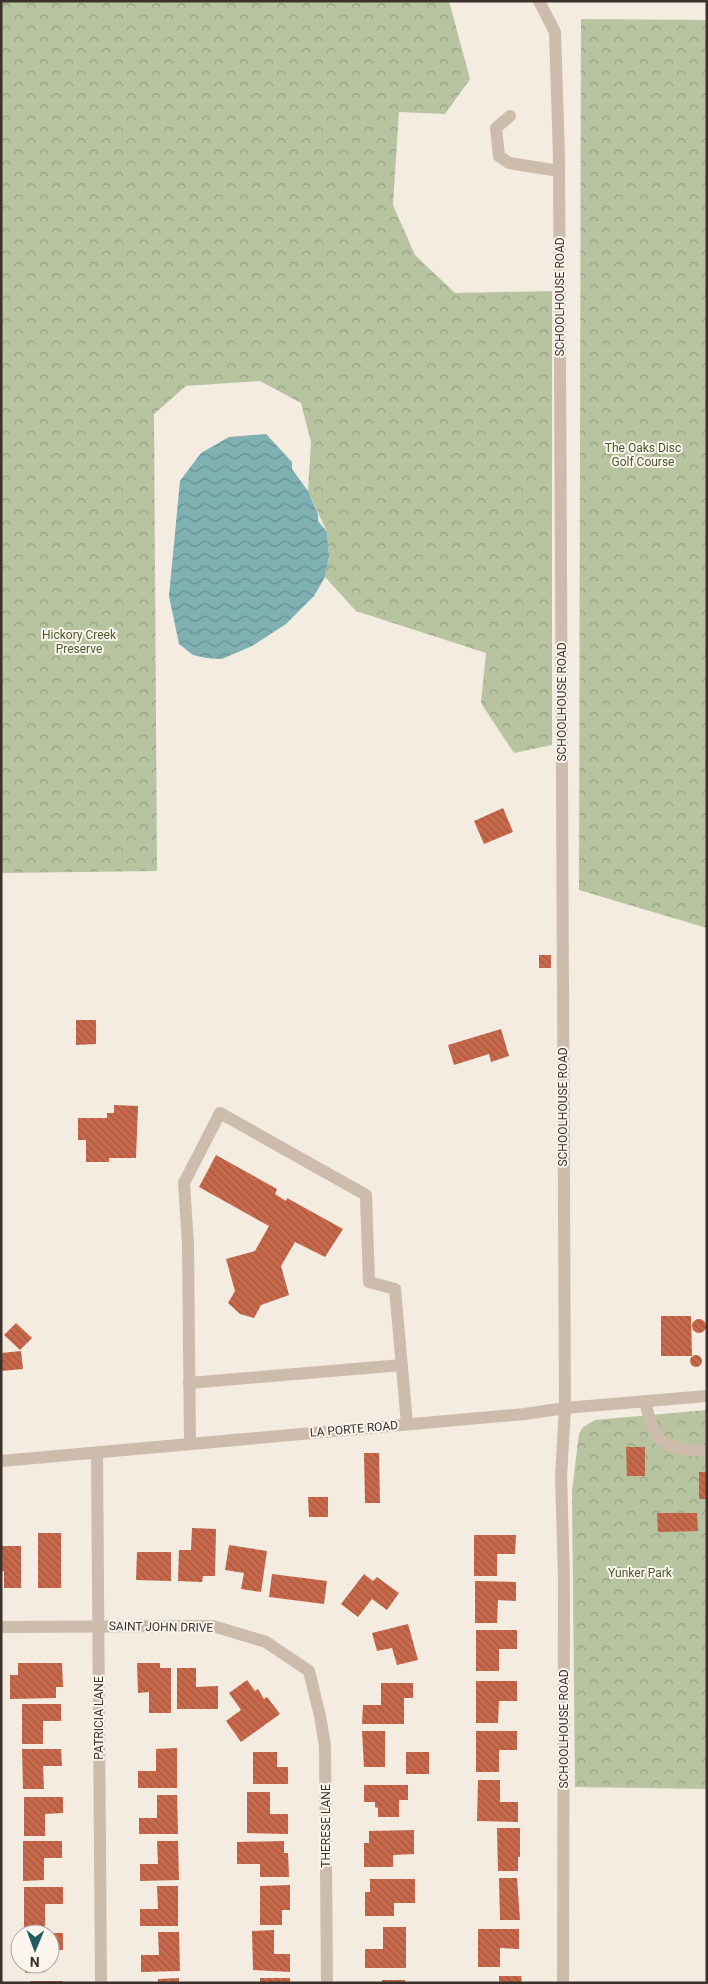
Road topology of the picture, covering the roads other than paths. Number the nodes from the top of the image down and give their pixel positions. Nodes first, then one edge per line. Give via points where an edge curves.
1 (539, 1) edge
2 (510, 116) dead end
3 (559, 171) junction
4 (402, 1365) junction
5 (189, 1383) junction
6 (707, 1396) edge
7 (645, 1401) junction
8 (565, 1408) junction
9 (407, 1424) junction
10 (190, 1444) junction
11 (707, 1451) edge
12 (97, 1453) junction
13 (1, 1461) edge
14 (1, 1627) edge
15 (99, 1627) junction
16 (309, 1671) joint
17 (101, 1983) edge
18 (327, 1983) edge
19 (563, 1983) edge

1 - 3 street, SCHOOLHOUSE ROAD via 555,32
2 - 3 street via 496,128 500,156 509,163
3 - 8 street, SCHOOLHOUSE ROAD
4 - 5 street
4 - 5 street via 395,1289 369,1282 366,1195 220,1113 184,1183
4 - 9 street
5 - 10 street
6 - 7 street, LA PORTE ROAD
7 - 8 street, LA PORTE ROAD
7 - 11 street via 658,1439 673,1448
8 - 9 street, LA PORTE ROAD
8 - 19 street, SCHOOLHOUSE ROAD via 561,1476 564,1578
9 - 10 street, LA PORTE ROAD
10 - 12 street, LA PORTE ROAD
12 - 13 street, LA PORTE ROAD
12 - 15 street, PATRICIA LANE
14 - 15 street, SAINT JOHN DRIVE
15 - 16 street, SAINT JOHN DRIVE via 212,1626 266,1642
15 - 17 street, PATRICIA LANE
16 - 18 street, THERESE LANE via 325,1746

